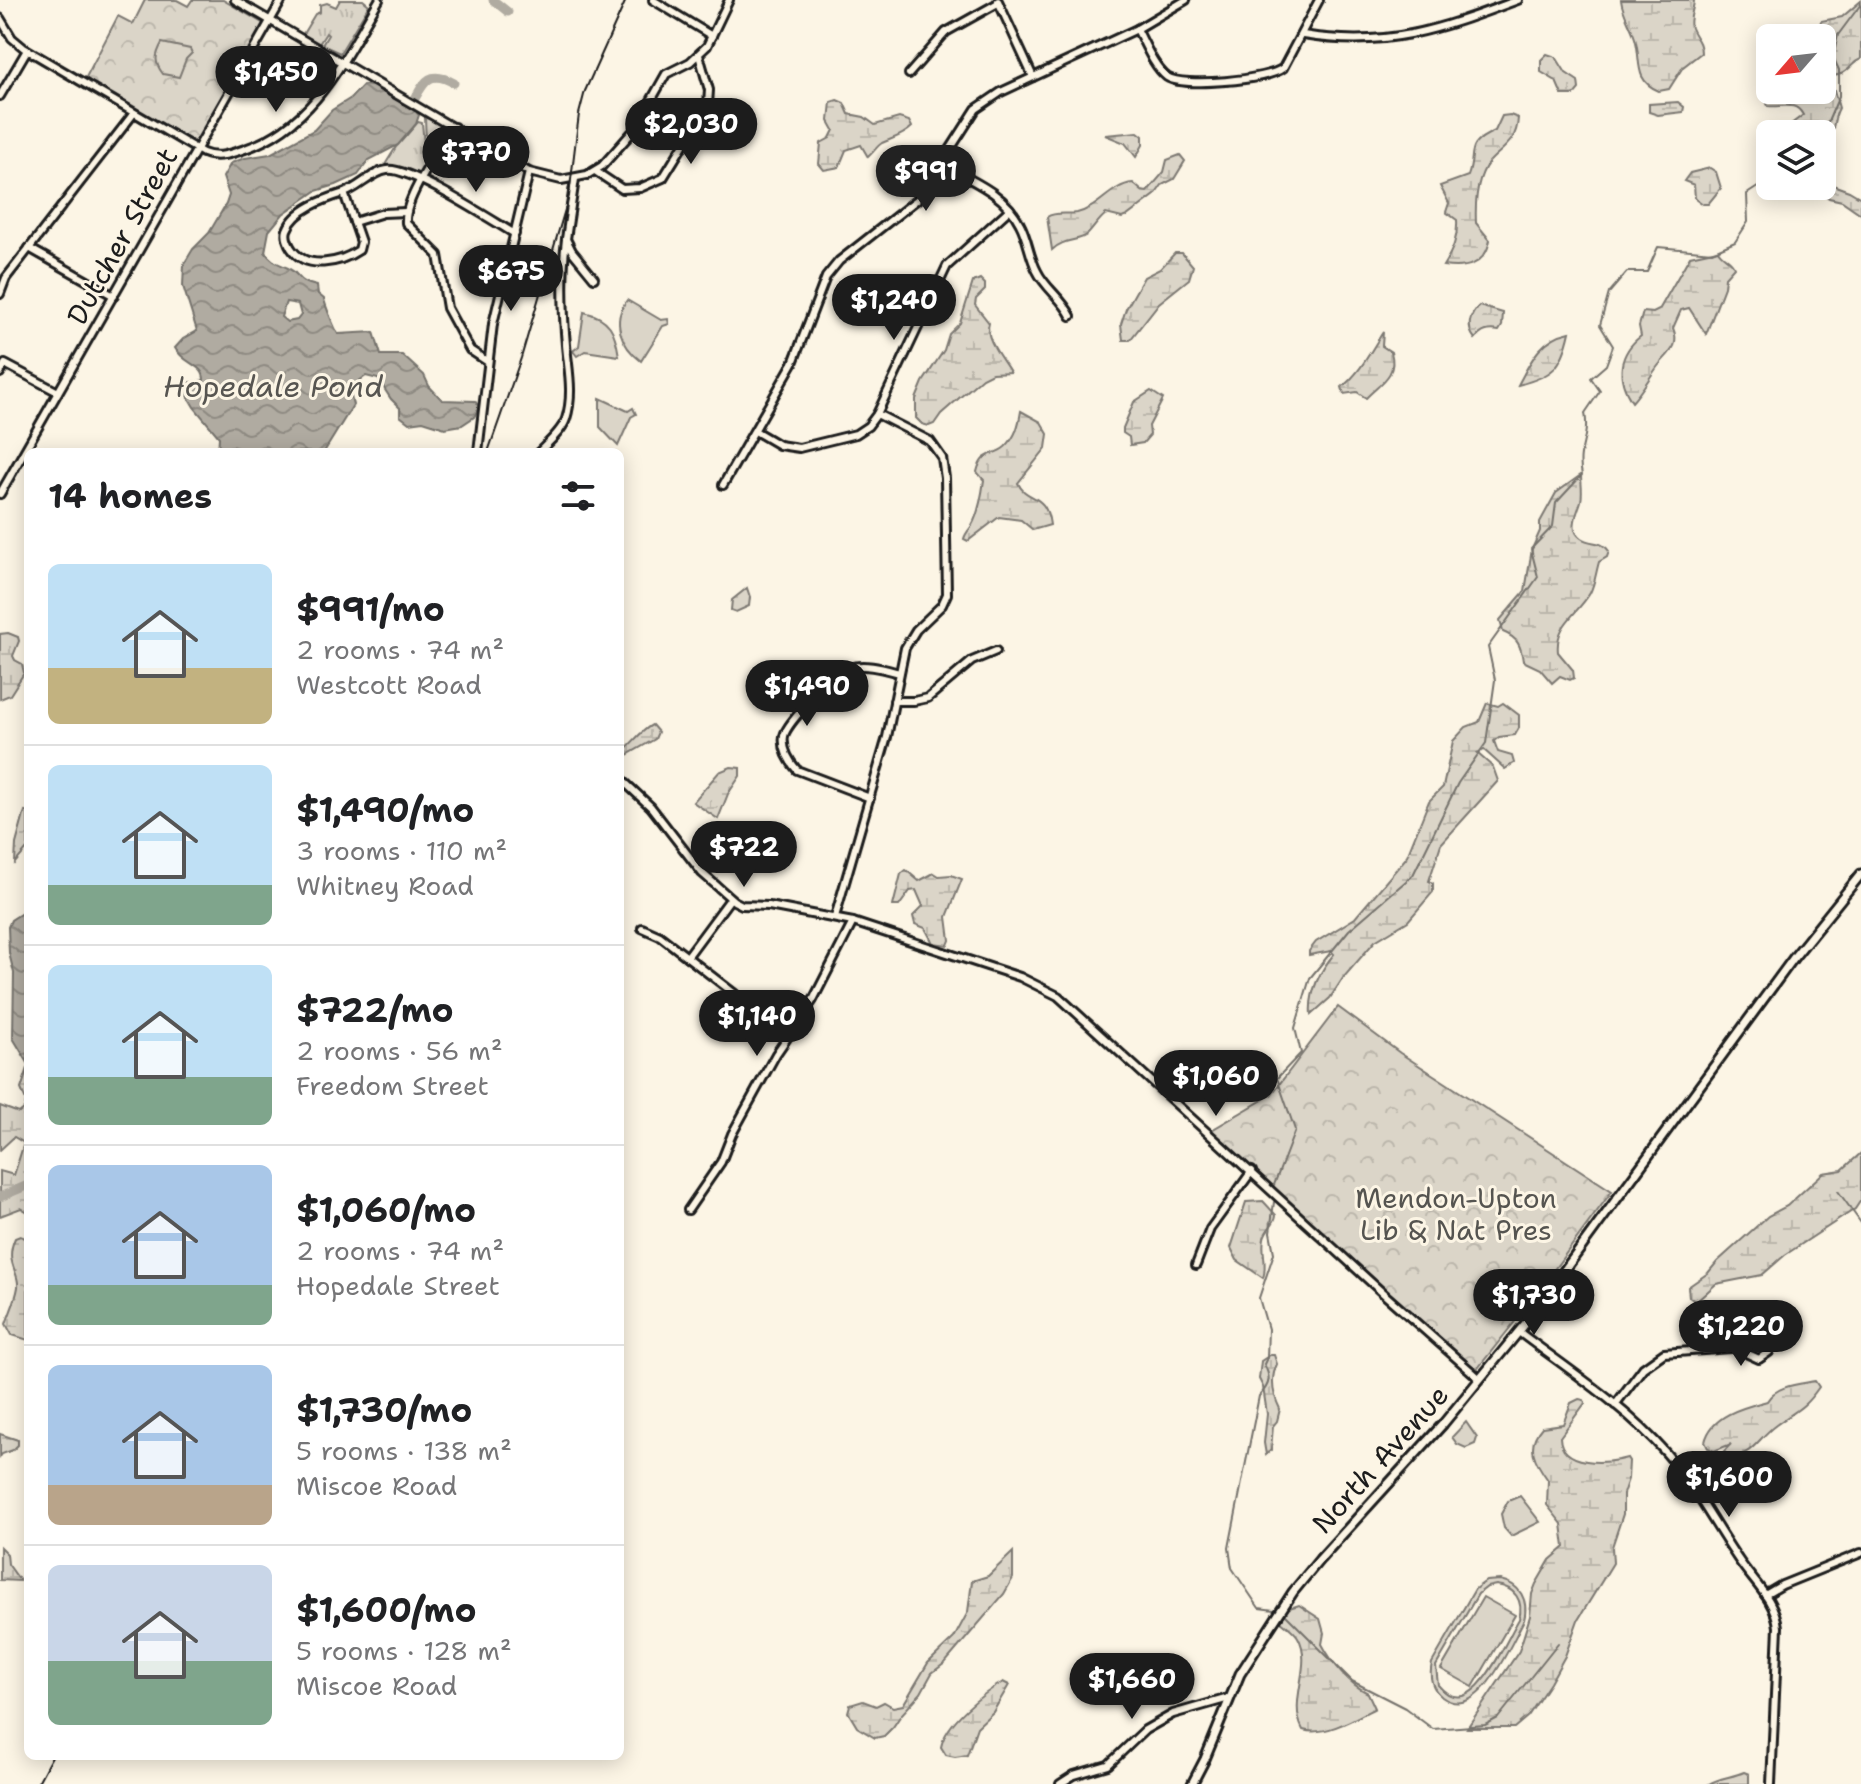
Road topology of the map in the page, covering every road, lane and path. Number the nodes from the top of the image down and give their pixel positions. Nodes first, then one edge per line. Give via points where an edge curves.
1 (235, 0) edge
2 (282, 0) edge
3 (369, 0) edge
4 (653, 0) edge
5 (729, 0) edge
6 (1186, 0) edge
7 (1319, 0) edge
8 (1518, 0) edge
9 (378, 2) edge
10 (998, 2) edge
11 (0, 18) edge
12 (271, 20) junction
13 (1137, 29) junction
14 (1303, 35) junction
15 (712, 36) junction
16 (27, 50) junction
17 (699, 55) junction
18 (343, 62) junction
19 (909, 74) dead end
20 (1033, 77) junction
21 (0, 96) edge
22 (134, 113) junction
23 (454, 127) junction
24 (195, 149) junction
25 (941, 164) junction
26 (595, 171) junction
27 (529, 172) junction
28 (575, 179) junction
29 (422, 181) junction
30 (344, 193) junction
31 (1010, 209) junction
32 (406, 212) junction
33 (354, 222) junction
34 (515, 234) junction
35 (566, 239) junction
36 (29, 248) junction
37 (594, 278) dead end
38 (0, 294) edge
39 (114, 296) junction
40 (1071, 316) dead end
41 (488, 362) junction
42 (0, 373) edge
43 (58, 392) junction
44 (877, 414) junction
45 (755, 431) junction
46 (26, 448) edge
47 (478, 448) edge
48 (542, 448) edge
49 (24, 452) edge
50 (723, 485) dead end
51 (0, 494) edge
52 (996, 651) dead end
53 (899, 673) junction
54 (894, 701) junction
55 (624, 782) edge
56 (870, 798) junction
57 (1861, 874) edge
58 (730, 899) junction
59 (835, 917) junction
60 (853, 922) junction
61 (642, 928) dead end
62 (687, 957) junction
63 (788, 1035) junction
64 (1252, 1171) junction
65 (688, 1210) dead end
66 (1196, 1265) dead end
67 (1519, 1332) junction
68 (1744, 1347) junction
69 (1480, 1379) junction
70 (1615, 1405) junction
71 (1861, 1553) edge
72 (1765, 1595) junction
73 (1229, 1698) junction
74 (1060, 1784) edge
75 (1192, 1784) edge
76 (1771, 1784) edge

1 - 12 street
2 - 12 street, Dutcher Street
3 - 9 street
4 - 15 street
5 - 15 street
6 - 13 street
7 - 14 street
8 - 14 street via 1444,28 1399,37
9 - 18 street
10 - 19 street via 946,32
10 - 20 street
11 - 16 street
12 - 18 street
12 - 24 street, Dutcher Street
13 - 14 street via 1165,76 1192,83 1279,72
13 - 20 street
15 - 17 street
16 - 21 street
16 - 22 street
17 - 26 street via 666,74 635,129
17 - 26 street via 708,105 663,178 622,189
18 - 23 street
18 - 24 street via 318,99 269,139 218,156
20 - 25 street via 976,109
22 - 24 street
22 - 36 street
23 - 27 street
23 - 29 street
24 - 39 street, Dutcher Street
25 - 31 street via 987,188
25 - 45 street via 919,198 826,277 793,363
26 - 28 street
27 - 28 street
27 - 34 street
28 - 35 street
29 - 30 street via 384,170
29 - 32 street
29 - 34 street
30 - 33 street
30 - 33 street via 302,213 287,230 287,240 309,261 342,259 361,248
31 - 40 street via 1039,275
31 - 44 street via 947,266
32 - 33 street
32 - 41 street via 408,227 438,255 447,308 470,350
34 - 41 street
35 - 37 street
35 - 48 street via 569,400 566,420
36 - 38 street
36 - 39 street
39 - 43 street, Dutcher Street
41 - 47 street
42 - 43 street via 5,364
43 - 46 street, Dutcher Street
44 - 45 street via 856,434 799,448 779,445
44 - 53 street via 930,441 945,471 947,594 911,635
45 - 50 street
49 - 51 street, Dutcher Street
52 - 54 street via 967,664 928,698
53 - 54 street
53 - 56 street via 846,669 793,720 784,737 789,760 801,774
54 - 56 street
55 - 58 street
56 - 59 street
57 - 67 main road, North Avenue via 1802,946
58 - 59 street
58 - 62 street
59 - 60 street
60 - 63 street via 820,988
60 - 64 street via 1020,977 1058,996
61 - 62 street
62 - 63 street
63 - 65 street via 721,1162
64 - 66 street via 1210,1229
64 - 69 street
67 - 69 main road, North Avenue
67 - 70 street
68 - 68 street via 1759,1359 1771,1346 1756,1332
68 - 70 street via 1664,1353 1643,1368
69 - 73 main road, North Avenue via 1299,1585 1244,1666
70 - 72 street via 1678,1468
71 - 72 street
72 - 76 street via 1776,1610 1778,1627
73 - 74 street via 1165,1718 1133,1739 1108,1765
73 - 75 main road, North Avenue

